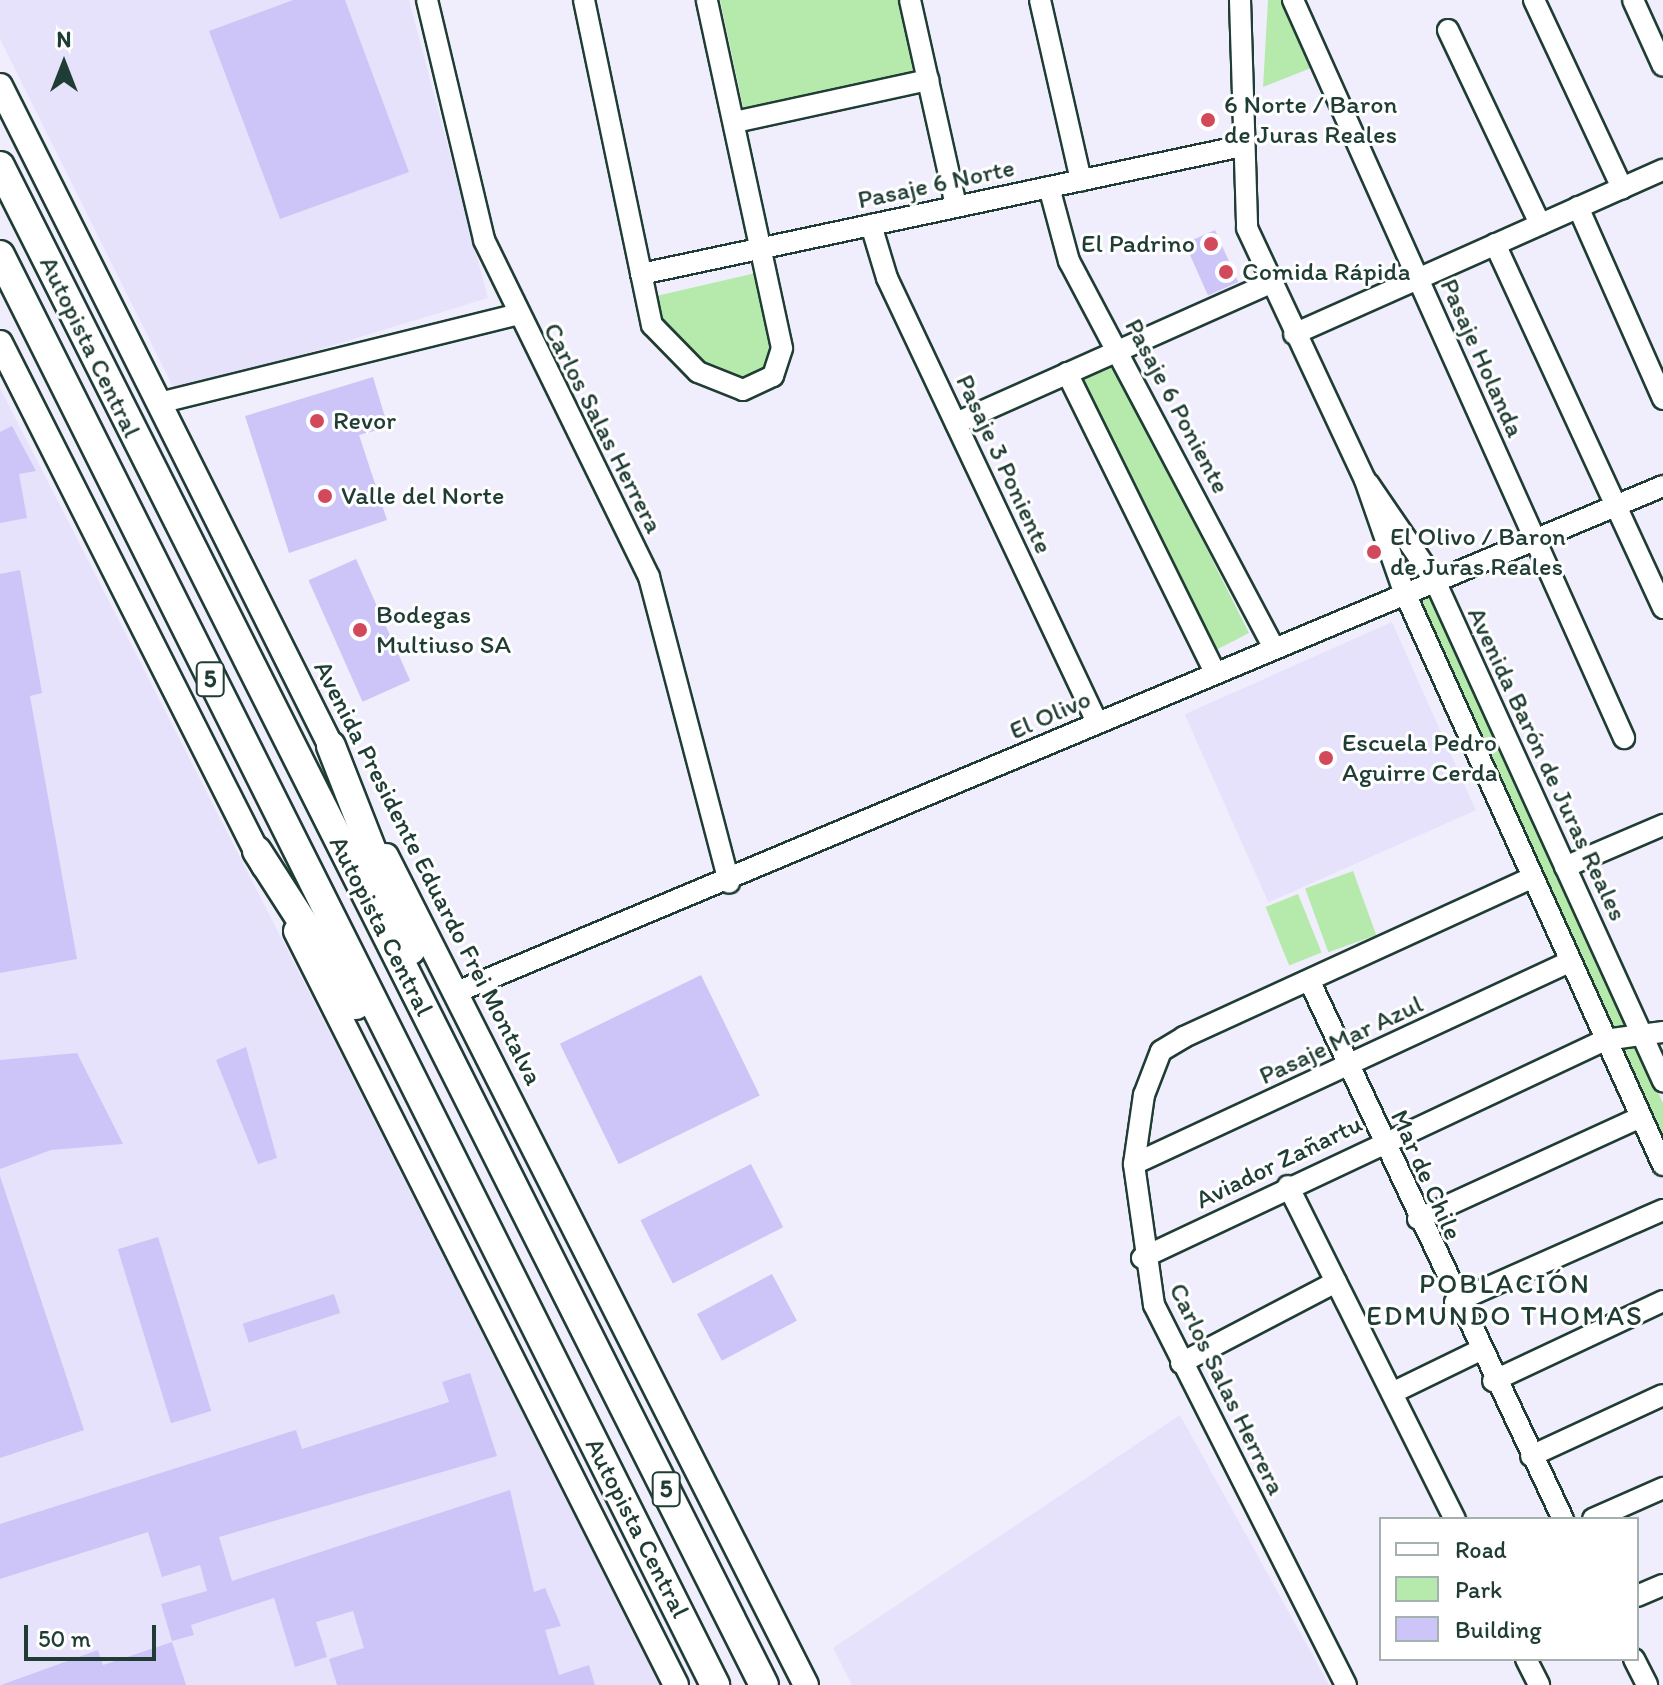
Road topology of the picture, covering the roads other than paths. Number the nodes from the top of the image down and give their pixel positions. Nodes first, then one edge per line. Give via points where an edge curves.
1 (427, 0) edge
2 (584, 0) edge
3 (707, 0) edge
4 (910, 0) edge
5 (1040, 0) edge
6 (1240, 0) edge
7 (1293, 0) edge
8 (1534, 0) edge
9 (1633, 0) edge
10 (1448, 30) dead end
11 (1663, 66) edge
12 (928, 80) junction
13 (0, 86) edge
14 (735, 122) junction
15 (1242, 146) junction
16 (0, 166) edge
17 (1662, 172) edge
18 (1081, 180) junction
19 (1049, 187) junction
20 (1622, 188) junction
21 (956, 206) junction
22 (1578, 207) junction
23 (1540, 224) junction
24 (871, 225) junction
25 (1495, 244) junction
26 (764, 247) junction
27 (0, 255) edge
28 (641, 274) junction
29 (1418, 278) junction
30 (1268, 284) junction
31 (515, 315) junction
32 (1294, 334) junction
33 (0, 343) edge
34 (1118, 350) junction
35 (1067, 373) junction
36 (1663, 399) edge
37 (159, 403) junction
38 (956, 423) junction
39 (1365, 480) junction
40 (1663, 486) edge
41 (1616, 506) junction
42 (1536, 542) junction
43 (1435, 581) junction
44 (1403, 589) junction
45 (1663, 608) edge
46 (1273, 646) junction
47 (1214, 671) junction
48 (1097, 723) junction
49 (1624, 738) dead end
50 (331, 746) junction
51 (1663, 825) edge
52 (257, 851) junction
53 (1565, 867) junction
54 (1532, 878) junction
55 (729, 883) junction
56 (1569, 962) junction
57 (1309, 980) junction
58 (457, 992) junction
59 (1654, 1036) edge
60 (1605, 1040) junction
61 (1348, 1066) junction
62 (1663, 1081) edge
63 (463, 1090) junction
64 (421, 1102) junction
65 (1641, 1117) junction
66 (1382, 1140) junction
67 (1134, 1164) junction
68 (1663, 1165) edge
69 (1288, 1186) junction
70 (1663, 1210) edge
71 (1418, 1219) junction
72 (1142, 1258) junction
73 (1336, 1282) junction
74 (1663, 1301) edge
75 (1455, 1302) junction
76 (1478, 1351) junction
77 (1181, 1363) junction
78 (1493, 1381) junction
79 (1392, 1393) junction
80 (1663, 1395) edge
81 (1531, 1456) junction
82 (1663, 1488) edge
83 (1454, 1517) edge
84 (1562, 1517) edge
85 (1598, 1517) edge
86 (1663, 1585) edge
87 (1639, 1595) edge
88 (1527, 1661) edge
89 (1635, 1661) edge
90 (676, 1685) edge
91 (715, 1685) edge
92 (764, 1685) edge
93 (806, 1685) edge
94 (1346, 1685) edge
95 (1539, 1685) edge
96 (1647, 1685) edge

1 - 31 street, Carlos Salas Herrera via 476,213
2 - 28 street
3 - 14 street
4 - 12 street
5 - 18 street
6 - 15 street, Avenida Barón de Juras Reales
7 - 29 street, Pasaje Holanda
8 - 20 street
9 - 11 street
10 - 23 street
12 - 14 street
12 - 21 street
13 - 37 main road, Avenida Presidente Eduardo Frei Montalva
14 - 26 street
15 - 18 street, Pasaje 6 Norte
15 - 30 street, Avenida Barón de Juras Reales via 1242,211
16 - 63 highway, Autopista Central / 5
17 - 20 street
18 - 19 street, Pasaje 6 Norte
19 - 21 street, Pasaje 6 Norte
19 - 34 street, Pasaje 6 Poniente via 1062,246
20 - 22 street
21 - 24 street, Pasaje 6 Norte
22 - 23 street
22 - 36 street
23 - 25 street
24 - 26 street, Pasaje 6 Norte
24 - 38 street, Pasaje 3 Poniente via 887,278
25 - 29 street
25 - 41 street
26 - 28 street, Pasaje 6 Norte
26 - 28 street via 782,348 773,376 754,388 728,390 670,344 648,315
27 - 64 highway, Autopista Central / 5
29 - 32 street
29 - 42 street, Pasaje Holanda
30 - 32 street, Avenida Barón de Juras Reales
30 - 34 street
31 - 37 street
31 - 55 street, Carlos Salas Herrera via 649,577
32 - 39 street, Avenida Barón de Juras Reales
33 - 52 main road
34 - 35 street
34 - 46 street, Pasaje 6 Poniente
35 - 38 street
35 - 47 street
37 - 50 main road, Avenida Presidente Eduardo Frei Montalva
38 - 48 street, Pasaje 3 Poniente
39 - 43 street, Avenida Barón de Juras Reales
39 - 44 street, Avenida Barón de Juras Reales
40 - 41 street, El Olivo
41 - 42 street, El Olivo
41 - 45 street
42 - 43 street, El Olivo
42 - 49 street, Pasaje Holanda
43 - 44 street, El Olivo
43 - 53 street, Avenida Barón de Juras Reales
44 - 46 street, El Olivo
44 - 54 street, Avenida Barón de Juras Reales
46 - 47 street, El Olivo
47 - 48 street, El Olivo
48 - 55 street, El Olivo
50 - 58 main road, Avenida Presidente Eduardo Frei Montalva
50 - 63 highway
51 - 53 street
52 - 64 highway
52 - 90 main road
53 - 59 street, Avenida Barón de Juras Reales
54 - 56 street, Avenida Barón de Juras Reales
54 - 57 street
55 - 58 street, El Olivo
56 - 60 street, Avenida Barón de Juras Reales
56 - 61 street, Pasaje Mar Azul
57 - 61 street, Mar de Chile
57 - 67 street, Carlos Salas Herrera via 1161,1051 1144,1095
58 - 93 main road, Avenida Presidente Eduardo Frei Montalva
59 - 60 street, Aviador Zañartu
59 - 62 street, Avenida Barón de Juras Reales
60 - 65 street, Avenida Barón de Juras Reales
60 - 66 street, Aviador Zañartu
61 - 66 street, Mar de Chile
61 - 67 street, Pasaje Mar Azul
63 - 92 highway, Autopista Central / 5
64 - 91 highway, Autopista Central / 5
65 - 68 street, Avenida Barón de Juras Reales
65 - 71 street
66 - 69 street, Aviador Zañartu
66 - 71 street, Mar de Chile
67 - 72 street, Carlos Salas Herrera
69 - 72 street, Aviador Zañartu
69 - 73 street
70 - 75 street
71 - 75 street, Mar de Chile
72 - 77 street, Carlos Salas Herrera
73 - 77 street
73 - 79 street
74 - 78 street
75 - 76 street, Mar de Chile
76 - 78 street, Mar de Chile
76 - 79 street
77 - 94 street, Carlos Salas Herrera
78 - 81 street, Mar de Chile
79 - 83 street
80 - 81 street
81 - 84 street, Mar de Chile
82 - 85 street
86 - 87 street
88 - 95 street
89 - 96 street

